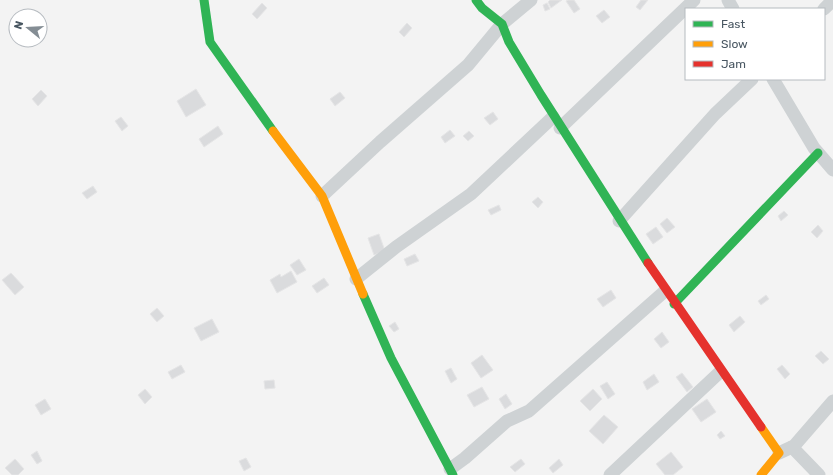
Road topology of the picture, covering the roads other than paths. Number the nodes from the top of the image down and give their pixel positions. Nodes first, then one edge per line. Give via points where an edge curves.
1 (204, 0) edge
2 (476, 0) edge
3 (531, 0) edge
4 (694, 0) edge
5 (833, 0) edge
6 (686, 8) edge
7 (825, 8) edge
8 (685, 9) edge
9 (502, 24) junction
10 (751, 80) edge
11 (774, 80) edge
12 (553, 117) junction
13 (560, 128) junction
14 (818, 152) junction
15 (833, 170) edge
16 (322, 196) junction
17 (619, 220) junction
18 (356, 279) junction
19 (665, 291) junction
20 (674, 304) junction
21 (720, 372) junction
22 (833, 401) edge
23 (792, 447) junction
24 (779, 454) junction
25 (452, 472) edge
26 (610, 475) edge
27 (760, 475) edge
28 (819, 475) edge

1 - 16 street via 210,42
2 - 9 street
3 - 9 street
4 - 6 street
5 - 7 street
8 - 13 street
9 - 12 street via 509,42
9 - 16 street via 468,65
10 - 17 street via 715,114
11 - 14 street
12 - 13 street
12 - 18 street via 471,194
13 - 17 street
14 - 15 street
14 - 20 street
16 - 18 street
17 - 19 street
18 - 25 street via 391,358
19 - 20 street
19 - 25 street via 529,412 507,421
20 - 21 street
21 - 24 street
21 - 26 street
22 - 23 street
23 - 24 street
23 - 28 street
24 - 27 street

